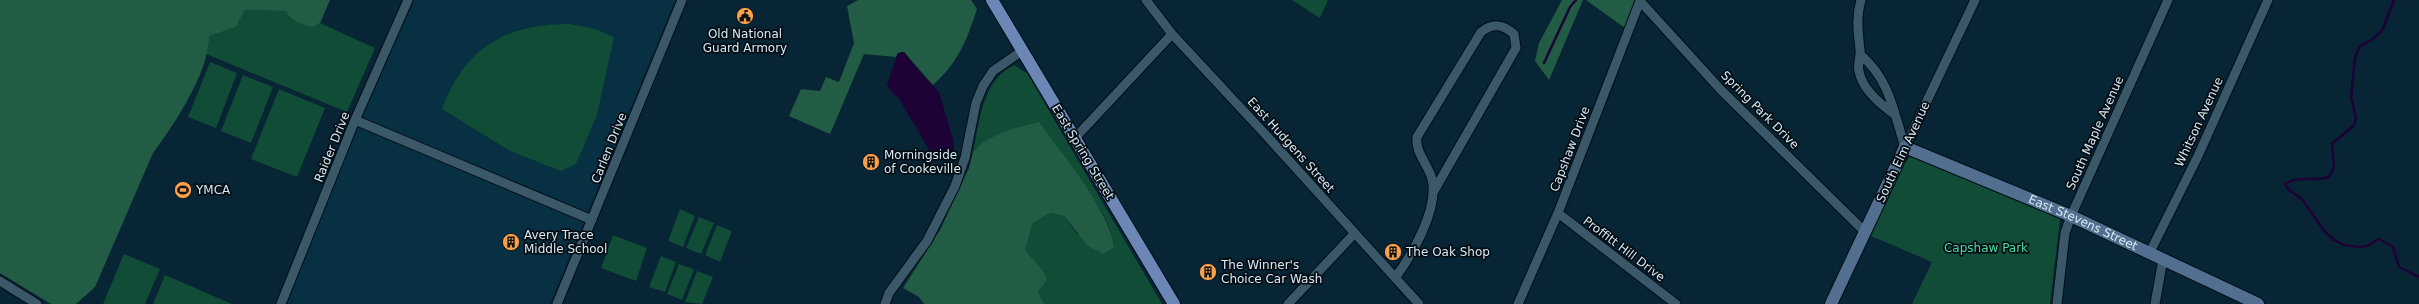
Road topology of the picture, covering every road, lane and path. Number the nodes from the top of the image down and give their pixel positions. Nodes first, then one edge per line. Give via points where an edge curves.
1 (408, 0) edge
2 (682, 0) edge
3 (992, 0) edge
4 (1146, 0) edge
5 (1861, 0) edge
6 (1975, 0) edge
7 (2168, 0) edge
8 (2268, 0) edge
9 (1640, 1) joint
10 (1172, 34) junction
11 (1022, 51) junction
12 (1861, 55) junction
13 (1894, 114) junction
14 (355, 120) junction
15 (1075, 138) junction
16 (1905, 147) junction
17 (1434, 191) junction
18 (1558, 213) junction
19 (2071, 216) junction
20 (592, 220) junction
21 (1865, 232) junction
22 (1354, 234) junction
23 (2150, 252) junction
24 (2163, 259) junction
25 (1395, 278) junction
26 (0, 281) edge
27 (37, 304) edge
28 (281, 304) edge
29 (557, 304) edge
30 (885, 304) edge
31 (1174, 304) edge
32 (1288, 304) edge
33 (1419, 304) edge
34 (1518, 304) edge
35 (1676, 304) edge
36 (1831, 304) edge
37 (2056, 304) edge
38 (2155, 304) edge
39 (2258, 304) edge

1 - 14 street, Raider Drive
2 - 20 street, Carlen Drive
3 - 11 main road, East Spring Street
4 - 10 street, East Hudgens Street
5 - 12 street via 1857,14
6 - 16 street, South Elm Avenue
7 - 19 street, South Maple Avenue
8 - 23 street, Whitson Avenue via 2198,156
9 - 18 street, Capshaw Drive
9 - 21 street, Spring Park Drive via 1721,90
10 - 15 street
10 - 22 street, East Hudgens Street via 1266,134
11 - 15 main road, East Spring Street
11 - 30 street via 993,71 983,86 976,103 965,158 954,186 927,241 889,293
12 - 13 street via 1873,66 1888,90
12 - 13 street via 1858,71 1865,85 1878,102
13 - 16 street
14 - 20 street
14 - 28 street, Raider Drive
15 - 31 main road, East Spring Street
16 - 19 street, East Stevens Street
16 - 21 street, South Elm Avenue
17 - 17 street via 1428,168 1418,152 1417,137 1481,32 1489,26 1499,25 1507,28 1514,34 1516,48
17 - 25 street via 1416,243 1407,262
18 - 34 street, Capshaw Drive
18 - 35 street, Proffitt Hill Drive
19 - 23 street, East Stevens Street
19 - 37 street, South Maple Avenue via 2065,233
20 - 29 street, Carlen Drive
21 - 36 street, South Elm Avenue
22 - 25 street, East Hudgens Street
22 - 32 street
23 - 24 street, East Stevens Street
24 - 38 street
24 - 39 street, East Stevens Street
25 - 33 street, East Hudgens Street
26 - 27 street

